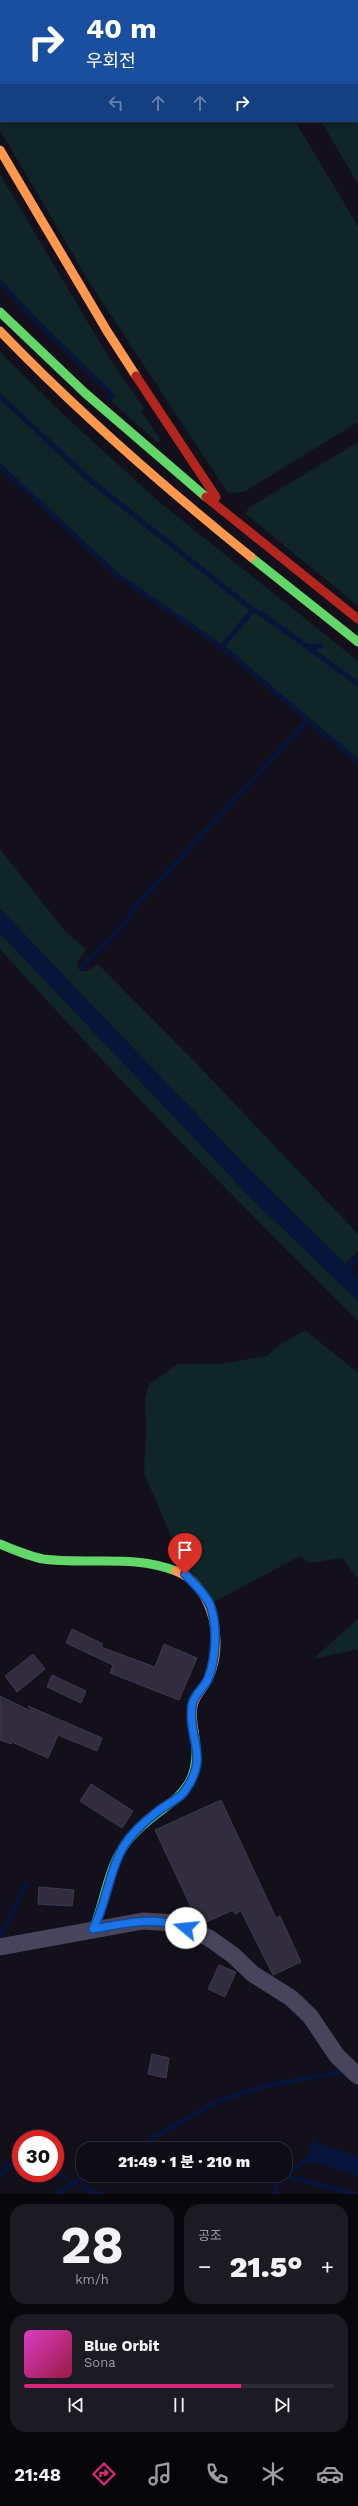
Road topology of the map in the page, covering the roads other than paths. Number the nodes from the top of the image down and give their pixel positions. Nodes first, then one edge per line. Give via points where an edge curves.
1 (0, 150) edge
2 (0, 312) edge
3 (0, 331) edge
4 (228, 516) junction
5 (358, 619) edge
6 (358, 642) edge
7 (0, 1544) edge
8 (93, 1929) junction
9 (0, 1947) edge
10 (358, 2076) edge

1 - 4 main road via 107,331
2 - 4 main road via 44,357 114,420
3 - 6 main road via 42,377 109,438
4 - 5 main road
7 - 8 main road via 40,1558 145,1562 185,1574 210,1605 215,1639 212,1668 206,1684 192,1704 199,1758 193,1777 184,1793 157,1812 124,1846 107,1882 102,1912
8 - 9 street
8 - 10 street via 151,1921 174,1923 209,1938 233,1955 253,1974 296,2003 310,2016 336,2056

